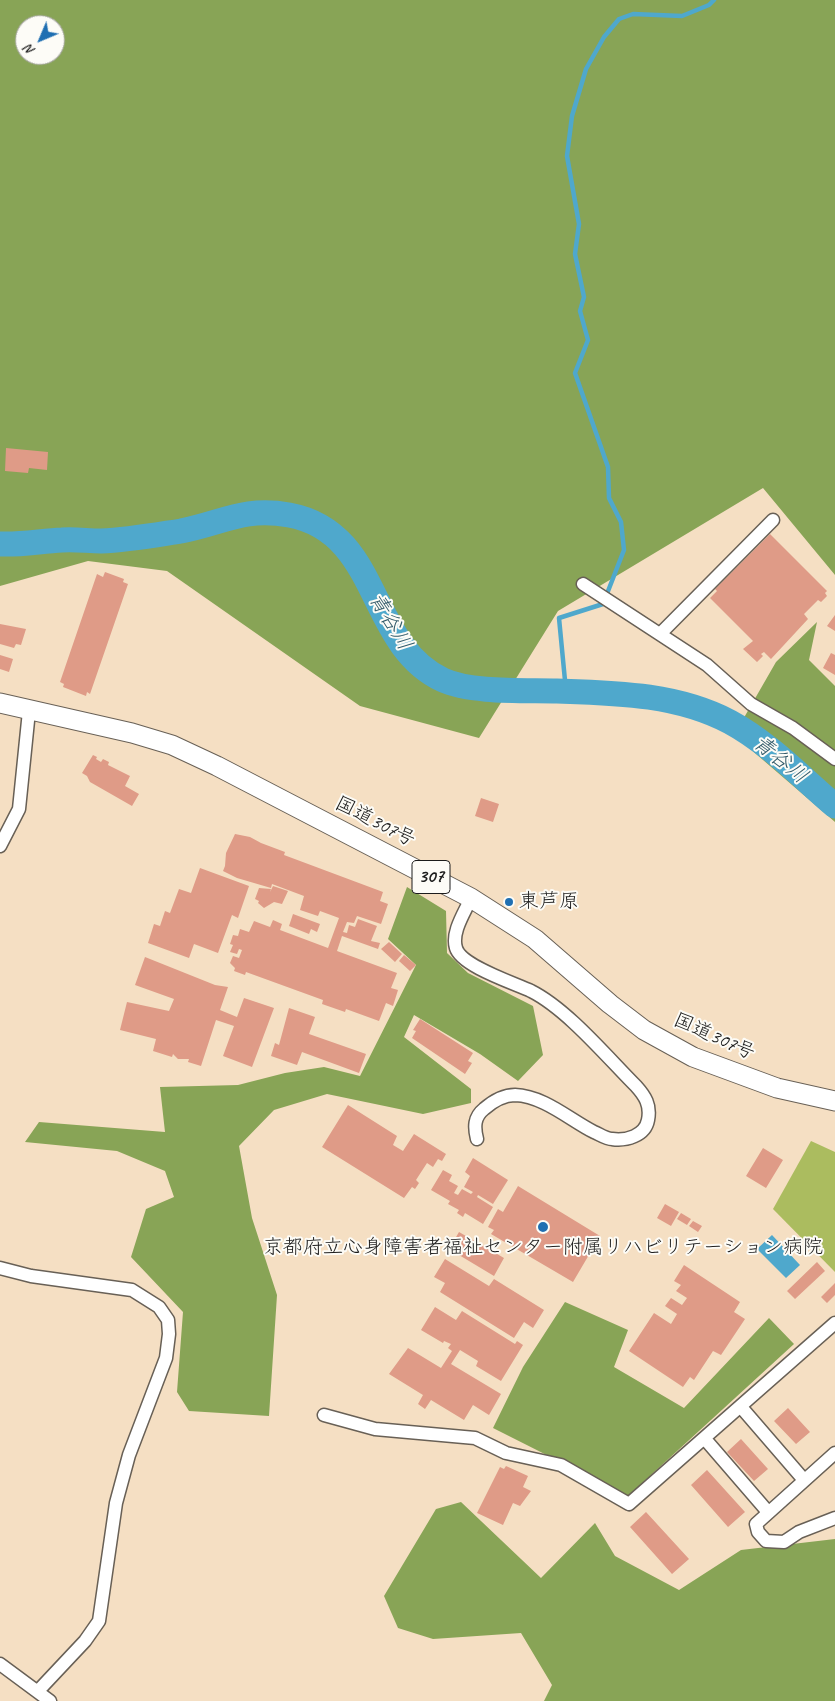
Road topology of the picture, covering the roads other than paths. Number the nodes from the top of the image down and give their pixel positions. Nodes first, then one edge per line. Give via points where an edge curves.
1 (773, 520) dead end
2 (583, 584) dead end
3 (660, 634) junction
4 (0, 703) edge
5 (29, 711) junction
6 (835, 759) edge
7 (0, 846) edge
8 (471, 898) junction
9 (835, 1101) edge
10 (477, 1139) dead end
11 (0, 1268) edge
12 (835, 1323) edge
13 (742, 1407) junction
14 (324, 1415) dead end
15 (705, 1439) junction
16 (835, 1453) edge
17 (804, 1480) junction
18 (768, 1512) junction
19 (835, 1518) edge
20 (0, 1664) edge
21 (38, 1691) junction
22 (50, 1701) edge

1 - 3 street
2 - 3 street
3 - 6 street via 707,665 751,704 793,728
4 - 5 highway, 国道307号 / 307
5 - 7 street via 19,809
5 - 8 highway, 国道307号 / 307 via 172,745
8 - 9 highway, 国道307号 / 307 via 536,939 644,1030 693,1056 777,1088
8 - 10 street via 455,934 456,949 465,961 534,993 557,1009 646,1096 650,1110 648,1122 640,1132 630,1139 610,1139 537,1100 514,1095 497,1100 476,1118
11 - 21 street via 31,1276 132,1290 159,1307 168,1320 170,1334 166,1358 129,1455 116,1503 100,1620 85,1641
12 - 13 street
13 - 15 street
13 - 17 street
14 - 15 street via 375,1429 475,1438 506,1453 561,1465 630,1504
15 - 18 street
16 - 17 street
17 - 18 street
18 - 19 street via 756,1524 766,1541 784,1542 799,1532
20 - 21 street
21 - 22 street

